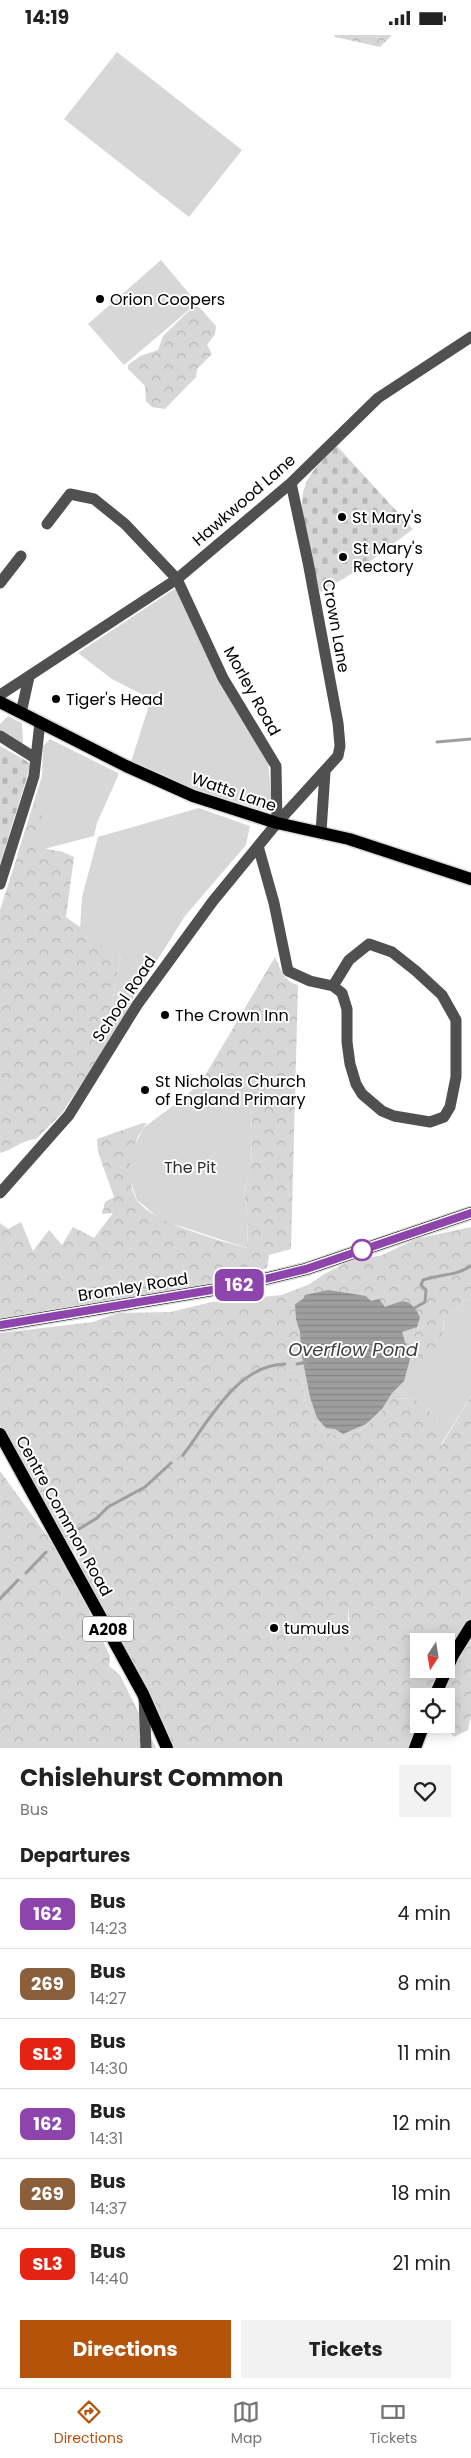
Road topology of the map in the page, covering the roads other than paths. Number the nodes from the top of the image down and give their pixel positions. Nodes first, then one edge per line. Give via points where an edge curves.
1 (471, 337) edge
2 (291, 483) junction
3 (47, 524) dead end
4 (21, 556) dead end
5 (177, 579) junction
6 (0, 583) edge
7 (29, 677) junction
8 (0, 695) edge
9 (0, 702) edge
10 (21, 713) junction
11 (40, 722) junction
12 (0, 736) edge
13 (35, 758) junction
14 (325, 772) junction
15 (277, 823) junction
16 (321, 832) junction
17 (258, 846) junction
18 (471, 879) edge
19 (0, 884) edge
20 (333, 985) junction
21 (0, 1193) edge
22 (471, 1213) edge
23 (0, 1325) edge
24 (0, 1434) edge
25 (471, 1626) edge
26 (438, 1688) edge
27 (143, 1694) junction
28 (421, 1733) edge
29 (146, 1748) edge
30 (167, 1748) edge
31 (415, 1748) edge

1 - 2 street, Hawkwood Lane via 378,398
2 - 5 street, Hawkwood Lane
2 - 14 street, Crown Lane via 338,723 338,756
3 - 5 street, Morley Road via 70,494 94,499 126,524
4 - 6 street
5 - 7 street, Hawkwood Lane
5 - 15 street, Morley Road via 223,678 276,766
7 - 8 street, Hawkwood Lane
7 - 10 street
9 - 10 main road, Watts Lane
10 - 11 main road, Watts Lane
11 - 13 street
11 - 15 main road, Watts Lane via 193,796
12 - 13 street
13 - 19 street via 34,776
14 - 15 street, Crown Lane
14 - 16 street
15 - 16 main road, Watts Lane
15 - 17 street, School Road
16 - 18 main road, Watts Lane
17 - 20 street via 288,971 310,981
17 - 21 street, School Road via 137,1005 69,1115
20 - 20 street via 349,960 369,944 392,952 442,995 456,1020 456,1077 450,1107 444,1117 430,1122 394,1116 382,1111 362,1094 350,1064 347,1009 342,993
22 - 23 main road, Bromley Road via 306,1269 236,1286
24 - 27 main road, Centre Common Road / A208
25 - 26 main road via 452,1655
27 - 29 street
27 - 30 main road, Centre Common Road / A208
28 - 31 main road

